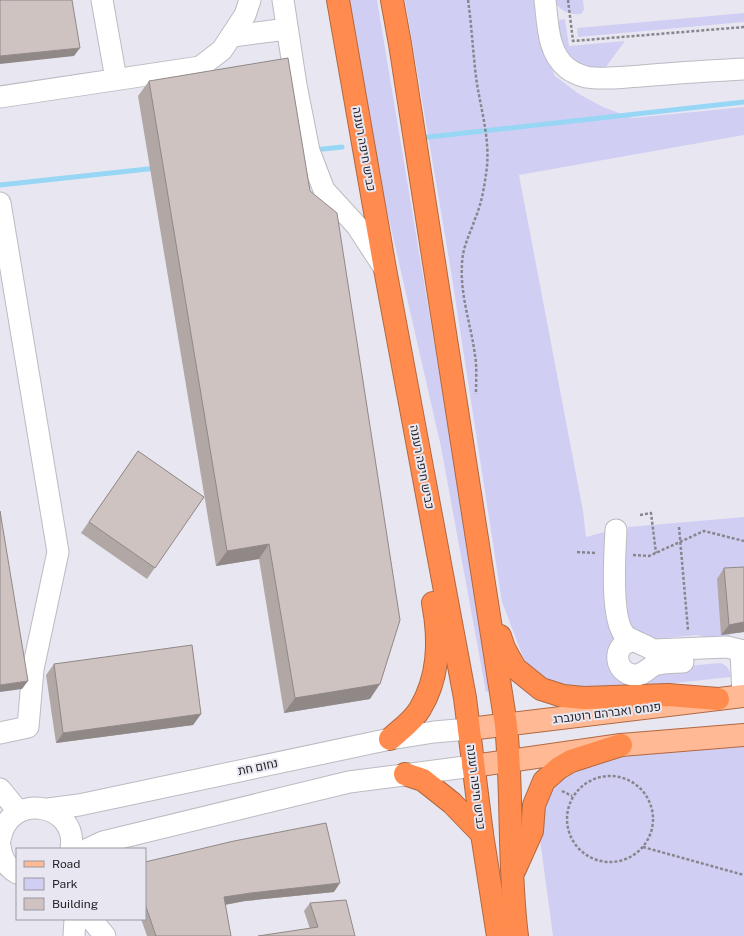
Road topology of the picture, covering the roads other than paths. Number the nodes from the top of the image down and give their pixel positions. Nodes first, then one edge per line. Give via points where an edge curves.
1 (102, 0) edge
2 (250, 0) edge
3 (283, 0) edge
4 (338, 0) edge
5 (392, 0) edge
6 (545, 0) edge
7 (287, 29) junction
8 (233, 36) junction
9 (744, 69) edge
10 (116, 80) junction
11 (0, 97) edge
12 (0, 203) edge
13 (385, 269) junction
14 (403, 368) junction
15 (616, 530) dead end
16 (483, 576) junction
17 (633, 640) junction
18 (742, 656) edge
19 (744, 696) edge
20 (718, 699) junction
21 (506, 725) junction
22 (469, 729) junction
23 (0, 732) edge
24 (744, 735) edge
25 (390, 740) junction
26 (621, 745) junction
27 (510, 761) junction
28 (473, 766) junction
29 (405, 774) junction
30 (0, 789) edge
31 (48, 809) junction
32 (18, 811) junction
33 (482, 834) junction
34 (0, 840) edge
35 (71, 848) edge
36 (90, 848) edge
37 (513, 874) junction
38 (75, 920) edge
39 (92, 920) edge
40 (74, 936) edge
41 (105, 936) edge
42 (498, 936) edge
43 (517, 936) edge

1 - 10 street
2 - 8 street
3 - 7 street
4 - 13 highway, כביש חיפה רעננה
5 - 16 highway
6 - 9 street via 552,48 566,68 579,75 594,78
7 - 8 street
7 - 13 street via 309,152 324,190 357,226
8 - 10 street via 222,50 200,67
10 - 11 street
12 - 23 street via 58,552 32,669 28,727
13 - 14 highway, כביש חיפה רעננה
14 - 22 highway, כביש חיפה רעננה
14 - 25 highway via 417,508 437,625 437,658 431,683 420,709
15 - 17 street via 614,572 618,620 624,633
16 - 20 highway via 504,648 515,668 541,689 563,696 584,698 668,695
16 - 21 highway
17 - 18 street via 653,650 727,647
17 - 18 street via 622,646 618,656 621,667 629,674 641,674 658,664 726,658 732,660
18 - 19 street
19 - 20 main road, פנחס ואברהם רוטנברג
20 - 21 main road, פנחס ואברהם רוטנברג
21 - 22 main road, פנחס ואברהם רוטנברג
21 - 27 highway
22 - 25 street, נחום חת
22 - 28 highway, כביש חיפה רעננה
24 - 26 main road
25 - 31 street, נחום חת via 79,805
26 - 27 main road
26 - 37 highway via 571,761 544,781 534,805 532,831
27 - 28 main road
27 - 37 highway
28 - 29 street
28 - 33 highway, כביש חיפה רעננה
29 - 33 highway via 423,780 452,803
29 - 36 street via 348,782 103,842
30 - 32 street
31 - 32 street, נחום חת via 38,807
31 - 35 street via 59,815 66,824 71,835
32 - 34 street via 5,824
33 - 42 highway, כביש חיפה רעננה
37 - 43 highway
38 - 40 street
39 - 41 street

